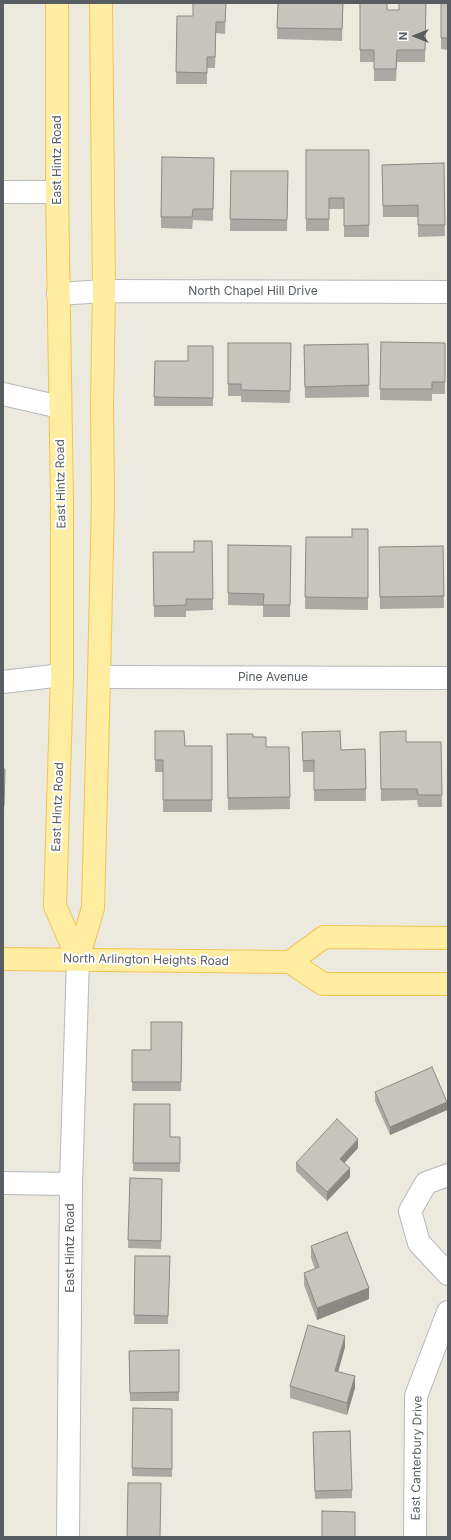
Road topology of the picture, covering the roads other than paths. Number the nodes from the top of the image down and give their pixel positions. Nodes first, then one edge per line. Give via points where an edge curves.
1 (57, 3) edge
2 (101, 3) edge
3 (3, 192) edge
4 (57, 192) junction
5 (104, 291) junction
6 (448, 292) edge
7 (58, 294) junction
8 (3, 394) edge
9 (60, 407) junction
10 (62, 675) junction
11 (99, 677) junction
12 (448, 678) edge
13 (3, 682) edge
14 (448, 938) edge
15 (3, 959) edge
16 (78, 959) junction
17 (290, 962) junction
18 (448, 984) edge
19 (448, 1175) edge
20 (3, 1184) edge
21 (71, 1184) junction
22 (448, 1274) edge
23 (448, 1312) edge
24 (68, 1537) edge
25 (415, 1537) edge

1 - 4 main road, East Hintz Road
2 - 5 main road, East Hintz Road
3 - 4 street
4 - 7 main road, East Hintz Road
5 - 6 street, North Chapel Hill Drive
5 - 7 street, North Chapel Hill Drive
5 - 11 main road, East Hintz Road
7 - 9 main road, East Hintz Road
8 - 9 street
9 - 10 main road, East Hintz Road
10 - 13 street
10 - 16 main road, East Hintz Road via 55,906
11 - 12 street, Pine Avenue
11 - 16 main road, East Hintz Road via 93,908
14 - 17 main road via 324,938
15 - 16 main road, North Arlington Heights Road
16 - 17 main road, North Arlington Heights Road
16 - 21 street, East Hintz Road
17 - 18 main road via 323,984
19 - 22 street via 426,1183 410,1211 419,1243
20 - 21 street
21 - 24 street, East Hintz Road
23 - 25 street, East Canterbury Drive via 416,1396

